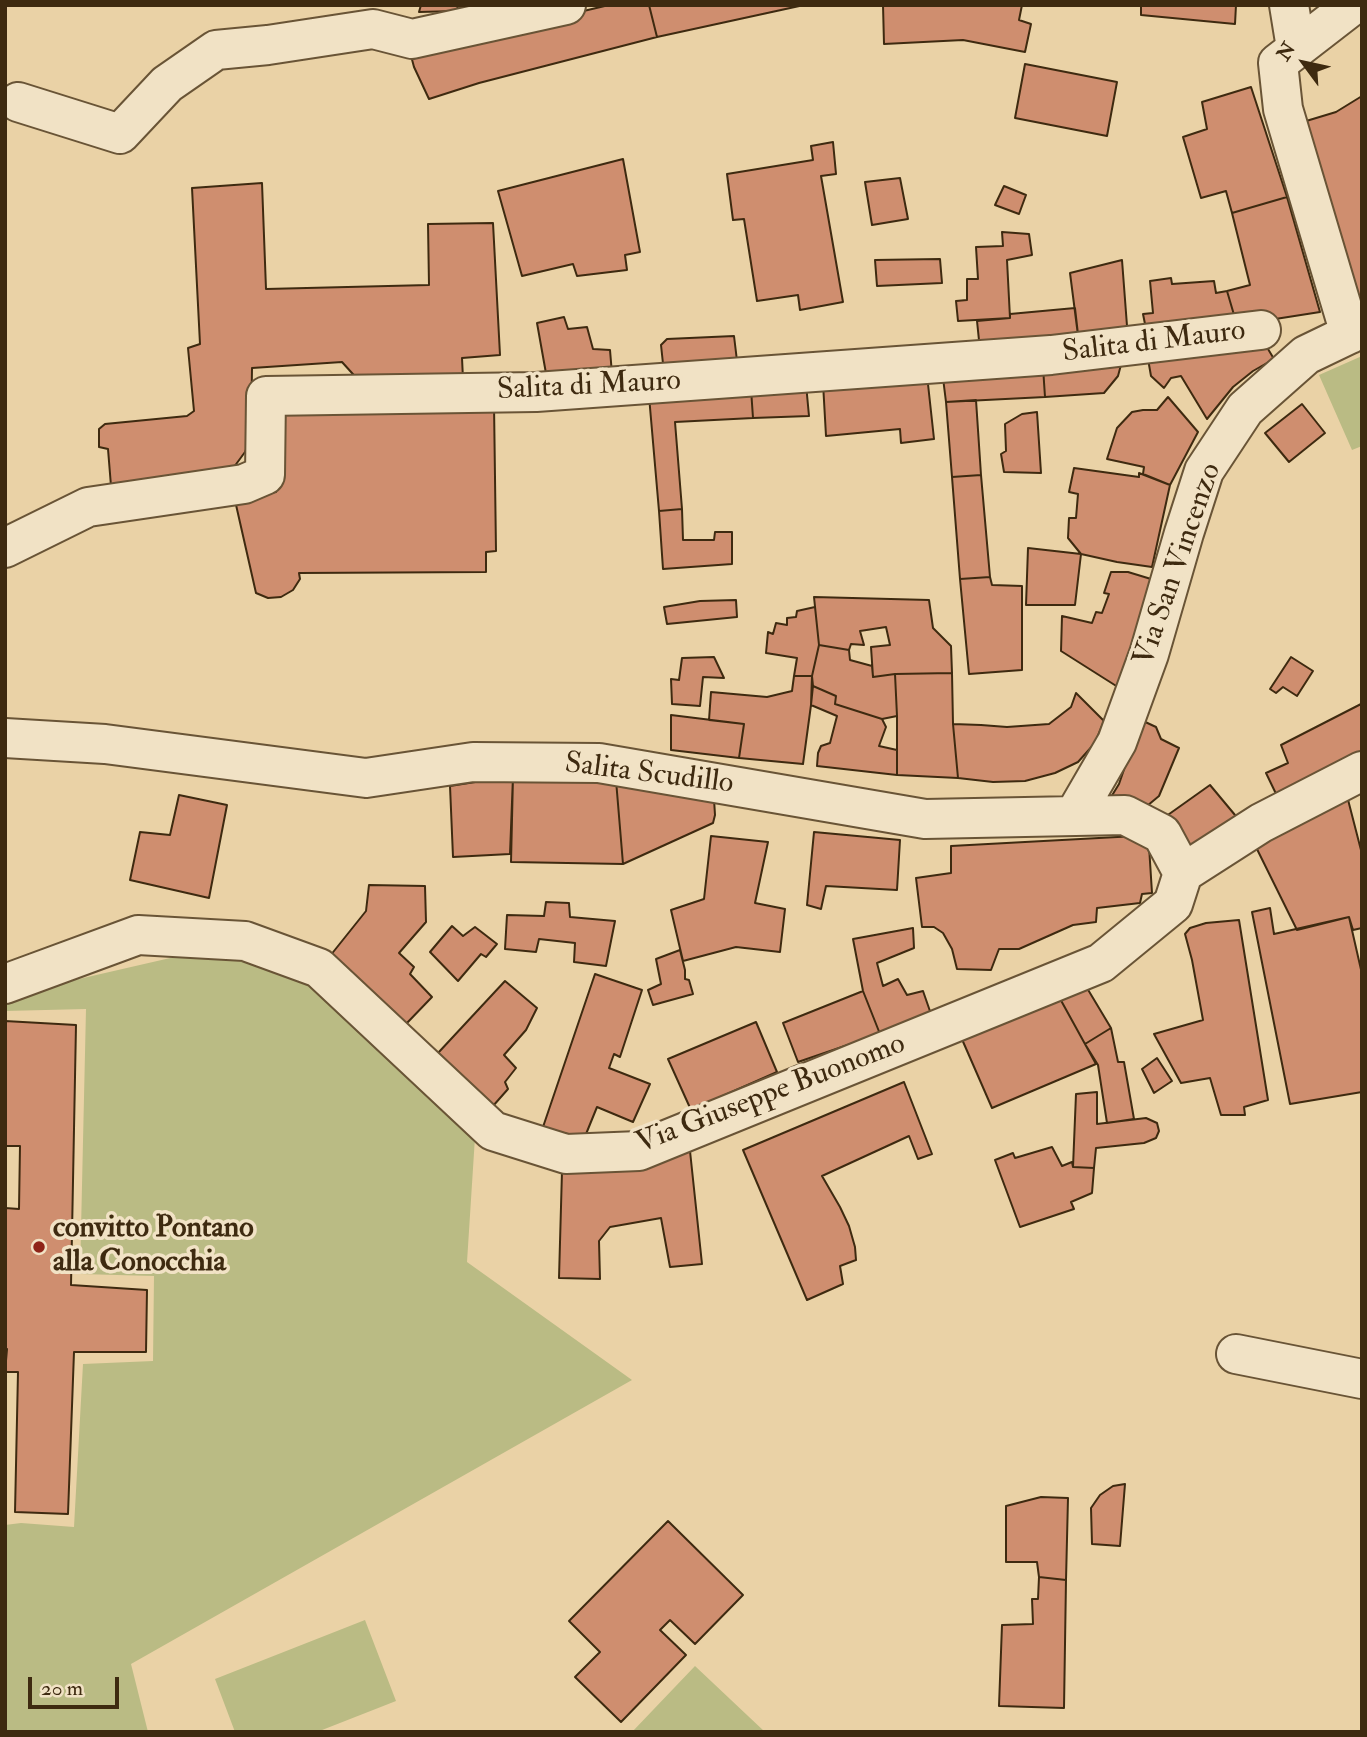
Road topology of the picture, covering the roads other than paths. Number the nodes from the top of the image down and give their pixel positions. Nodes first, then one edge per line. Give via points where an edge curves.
1 (566, 5) edge
2 (1289, 5) edge
3 (1353, 5) edge
4 (1287, 55) junction
5 (18, 102) dead end
6 (1261, 330) dead end
7 (1356, 331) edge
8 (5, 548) edge
9 (5, 738) edge
10 (1362, 771) edge
11 (1074, 816) junction
12 (1183, 873) junction
13 (5, 984) edge
14 (1236, 1354) dead end
15 (1362, 1379) edge

1 - 5 street via 412,39 373,29 216,50 167,84 120,134
2 - 4 street
3 - 4 street
4 - 7 street via 1283,108
6 - 8 street, Salita di Mauro via 1051,355 536,392 266,396 265,475 244,484 88,507
7 - 11 street, Via San Vincenzo via 1306,355 1245,409 1204,471 1149,654 1117,742
9 - 11 street, Salita Scudillo via 105,744 366,778 473,762 599,763 925,818
10 - 12 street via 1261,823
11 - 12 street, Salita Scudillo via 1125,815 1162,834
12 - 13 street, Via Giuseppe Buonomo via 1173,904 1101,963 639,1151 566,1154 493,1132 319,968 245,941 138,935
14 - 15 street

